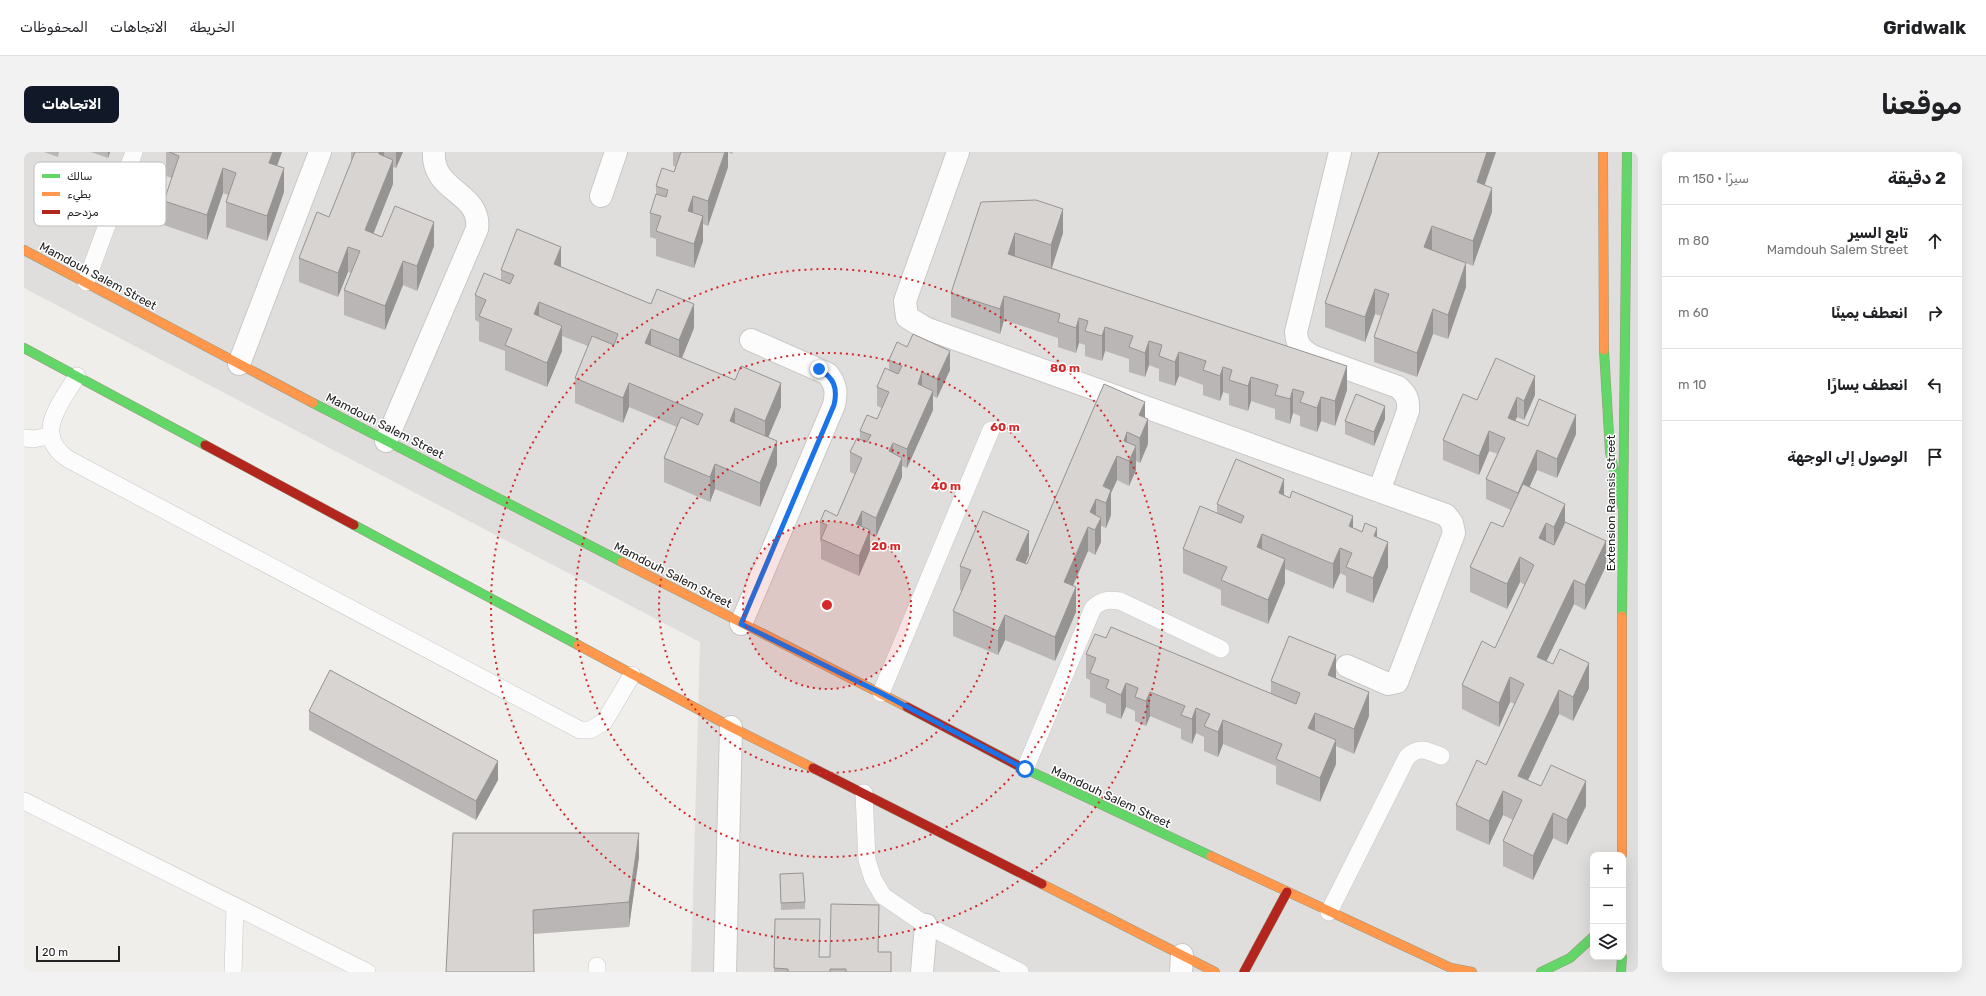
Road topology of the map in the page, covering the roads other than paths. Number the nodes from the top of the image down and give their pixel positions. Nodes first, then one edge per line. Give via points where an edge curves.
1 (134, 152) edge
2 (320, 152) edge
3 (434, 152) edge
4 (616, 152) edge
5 (958, 152) edge
6 (1340, 152) edge
7 (1603, 152) edge
8 (1627, 152) edge
9 (130, 162) edge
10 (601, 196) dead end
11 (107, 226) edge
12 (24, 250) edge
13 (86, 282) junction
14 (751, 340) dead end
15 (24, 348) edge
16 (239, 364) junction
17 (77, 376) junction
18 (991, 430) dead end
19 (50, 436) junction
20 (24, 438) edge
21 (386, 441) junction
22 (1379, 491) junction
23 (1622, 506) junction
24 (741, 624) junction
25 (1222, 649) dead end
26 (1347, 666) dead end
27 (632, 675) junction
28 (881, 693) junction
29 (731, 727) junction
30 (1441, 756) dead end
31 (1025, 769) junction
32 (864, 793) junction
33 (24, 801) edge
34 (1622, 852) edge
35 (1287, 892) junction
36 (235, 906) junction
37 (1329, 912) junction
38 (926, 926) junction
39 (1590, 941) edge
40 (1622, 960) edge
41 (1182, 964) edge
42 (233, 972) edge
43 (367, 972) edge
44 (725, 972) edge
45 (922, 972) edge
46 (1020, 972) edge
47 (1215, 972) edge
48 (1244, 972) edge
49 (1472, 972) edge
50 (1541, 972) edge
51 (1621, 972) edge

1 - 9 lane
2 - 16 street
3 - 21 street via 437,173 476,210 479,219 477,230
4 - 10 street
5 - 22 street via 905,301 907,317 925,328
6 - 22 street via 1296,332 1297,342 1302,351 1312,356 1398,387 1405,393 1408,411
7 - 23 main road via 1604,362 1610,452
8 - 23 main road, Extension Ramsis Street
11 - 13 lane
12 - 13 main road, Mamdouh Salem Street
13 - 16 main road, Mamdouh Salem Street
14 - 24 street via 828,374 835,383 837,394
15 - 17 main road
16 - 21 main road, Mamdouh Salem Street
17 - 19 lane via 52,420
17 - 27 main road
18 - 28 lane
19 - 20 lane
19 - 27 lane via 53,446 68,459 580,730 590,730 604,722
21 - 24 main road, Mamdouh Salem Street
22 - 26 street via 1446,515 1452,523 1454,534 1397,682 1388,684
23 - 34 main road, Extension Ramsis Street
24 - 28 main road, Mamdouh Salem Street
25 - 31 lane via 1120,601 1110,599 1100,602 1093,608
27 - 29 main road
28 - 31 main road, Mamdouh Salem Street
29 - 32 main road
29 - 44 street
30 - 37 lane via 1422,749 1413,751 1407,757
31 - 35 main road, Mamdouh Salem Street
32 - 38 lane via 867,860 873,879 883,896
32 - 41 main road
33 - 36 lane
35 - 37 main road, Mamdouh Salem Street
35 - 48 main road
36 - 42 lane
36 - 43 lane
37 - 49 main road, Mamdouh Salem Street via 1445,965
38 - 45 street
38 - 46 lane
39 - 50 main road via 1562,965
40 - 51 main road
41 - 47 main road

